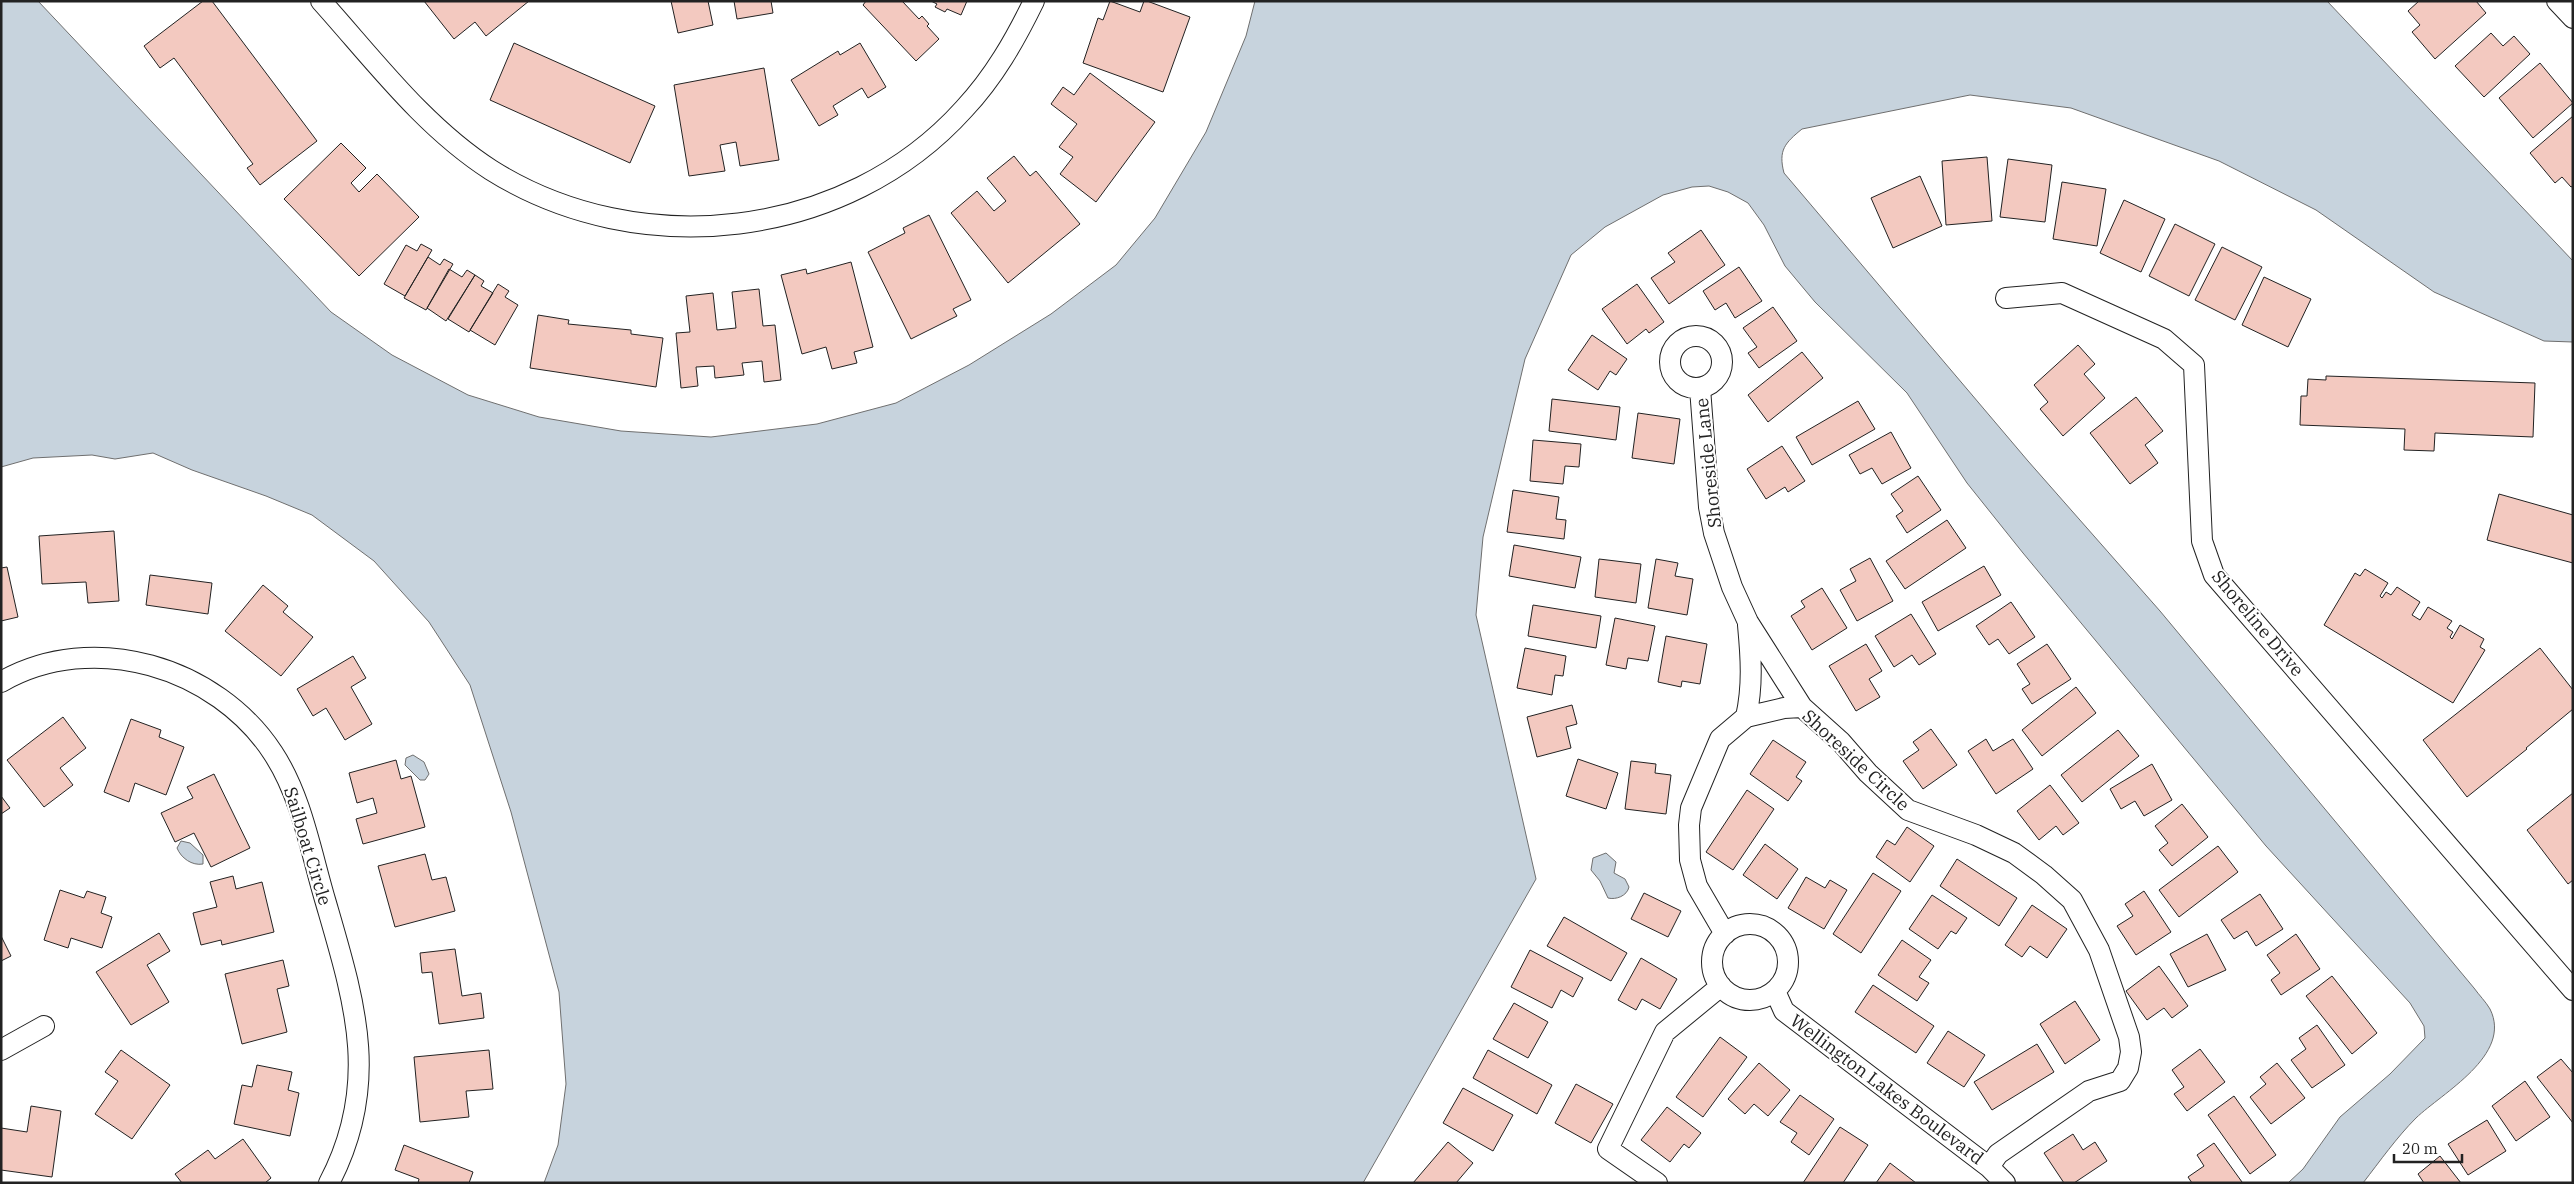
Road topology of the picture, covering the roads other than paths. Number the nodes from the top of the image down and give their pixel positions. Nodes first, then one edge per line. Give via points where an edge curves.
1 (320, 1) edge
2 (1034, 1) edge
3 (2558, 1) edge
4 (2573, 18) edge
5 (2006, 298) dead end
6 (1700, 388) dead end
7 (1748, 622) junction
8 (1, 682) edge
9 (1802, 707) junction
10 (1746, 718) junction
11 (1725, 934) junction
12 (1721, 986) junction
13 (2573, 990) edge
14 (1774, 991) junction
15 (44, 1026) dead end
16 (1, 1050) edge
17 (1989, 1167) junction
18 (328, 1183) edge
19 (1657, 1183) edge
20 (2005, 1183) edge

1 - 2 street via 426,118 491,170 566,206 622,221 697,228 764,221 828,202 872,181 914,154 952,122 985,84 1014,43
3 - 4 street
5 - 13 street, Shoreline Drive via 2062,293 2164,339 2194,366 2202,541 2214,575
6 - 7 street, Shoreside Lane via 1708,508 1729,578
7 - 9 street, Shoreside Lane
7 - 10 street, Shoreside Lane via 1752,683
8 - 18 street, Sailboat Circle via 40,666 73,660 106,658 139,662 171,671 201,685 241,715 273,753 295,798 351,993 359,1039 360,1076 354,1114 344,1149
9 - 10 street, Shoreside Circle
9 - 17 street, Shoreside Circle via 1908,810 2014,853 2044,875 2072,900 2099,950 2129,1037 2128,1068 2120,1081 2089,1091 1998,1154
10 - 11 street, Shoreside Circle via 1720,739 1691,808 1689,825 1690,860 1697,886
11 - 12 street via 1717,943 1713,965
11 - 14 street via 1752,924 1769,929 1779,937 1788,959 1782,982
12 - 14 street via 1741,999 1753,1000
12 - 19 street via 1664,1032 1608,1149
14 - 17 street, Wellington Lakes Boulevard via 1784,1011
15 - 16 street
17 - 20 street, Wellington Lakes Boulevard

